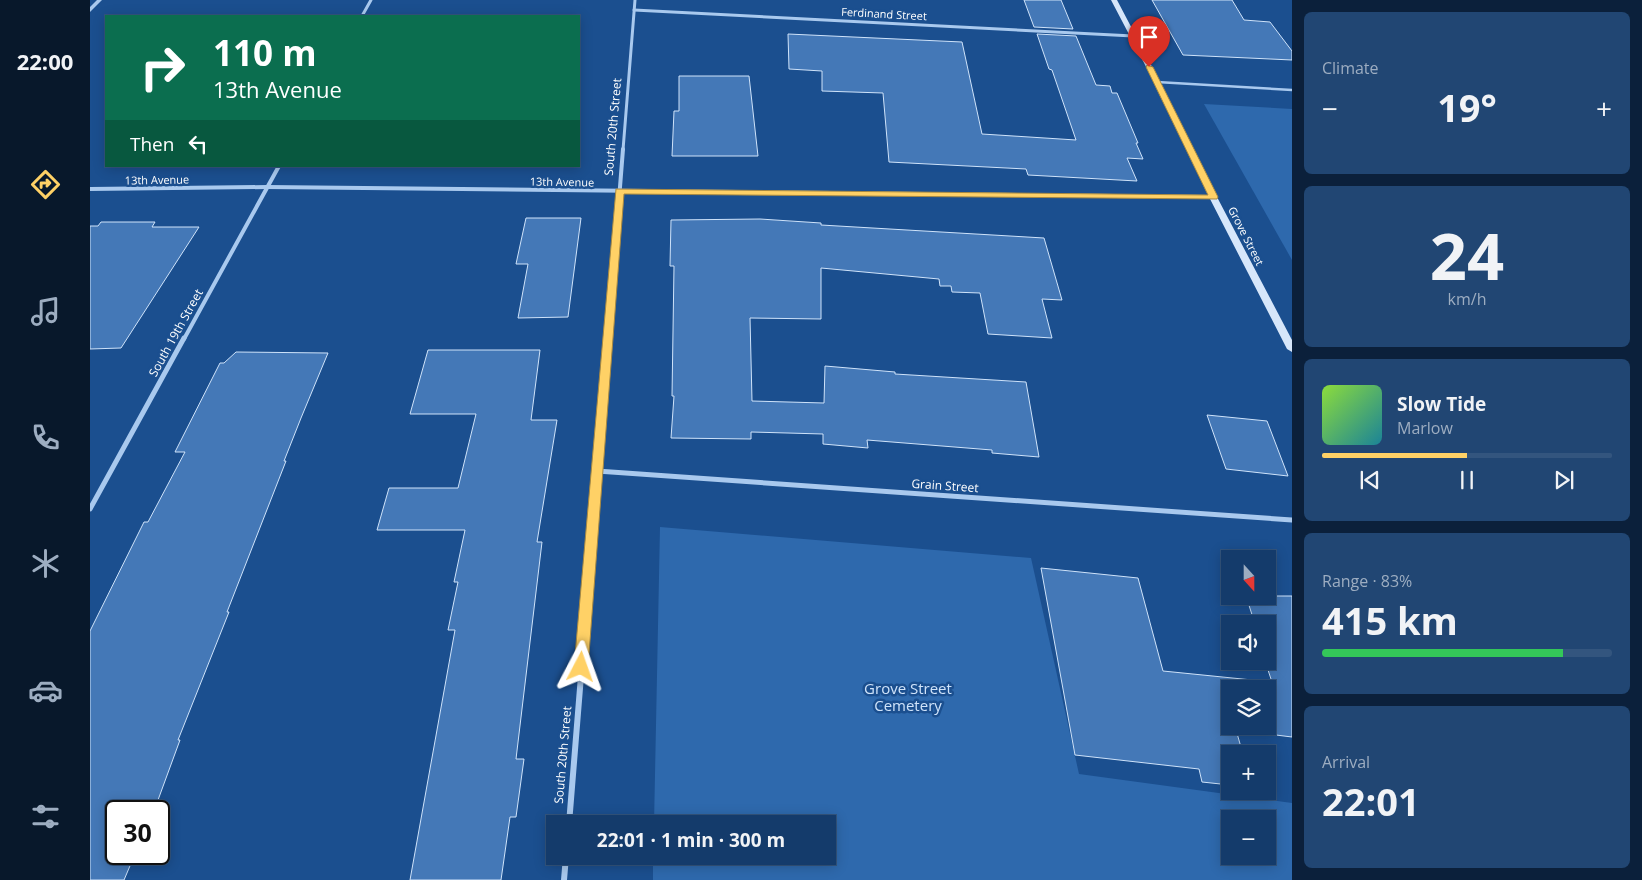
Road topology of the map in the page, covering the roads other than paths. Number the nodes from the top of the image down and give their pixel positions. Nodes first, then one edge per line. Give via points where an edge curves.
1 (100, 0) edge
2 (371, 0) edge
3 (635, 0) edge
4 (1114, 0) edge
5 (90, 10) edge
6 (634, 10) junction
7 (363, 15) edge
8 (1133, 36) junction
9 (1157, 82) junction
10 (1292, 90) edge
11 (278, 167) edge
12 (267, 187) junction
13 (90, 189) edge
14 (620, 191) junction
15 (1214, 197) junction
16 (1292, 349) edge
17 (597, 471) junction
18 (90, 509) edge
19 (1292, 520) edge
20 (570, 815) edge
21 (565, 865) edge
22 (564, 880) edge

1 - 5 street
2 - 7 street
3 - 6 street, South 20th Street
4 - 8 main road, Grove Street
6 - 8 street, Ferdinand Street
6 - 14 street, South 20th Street
8 - 9 main road, Grove Street
9 - 10 lane
9 - 15 main road, Grove Street
11 - 12 street, South 19th Street
12 - 13 street, 13th Avenue
12 - 14 street, 13th Avenue
12 - 18 street, South 19th Street
14 - 15 street, 13th Avenue
14 - 17 street, South 20th Street
15 - 16 main road, Grove Street
17 - 19 street, Grain Street
17 - 20 street, South 20th Street
21 - 22 street

